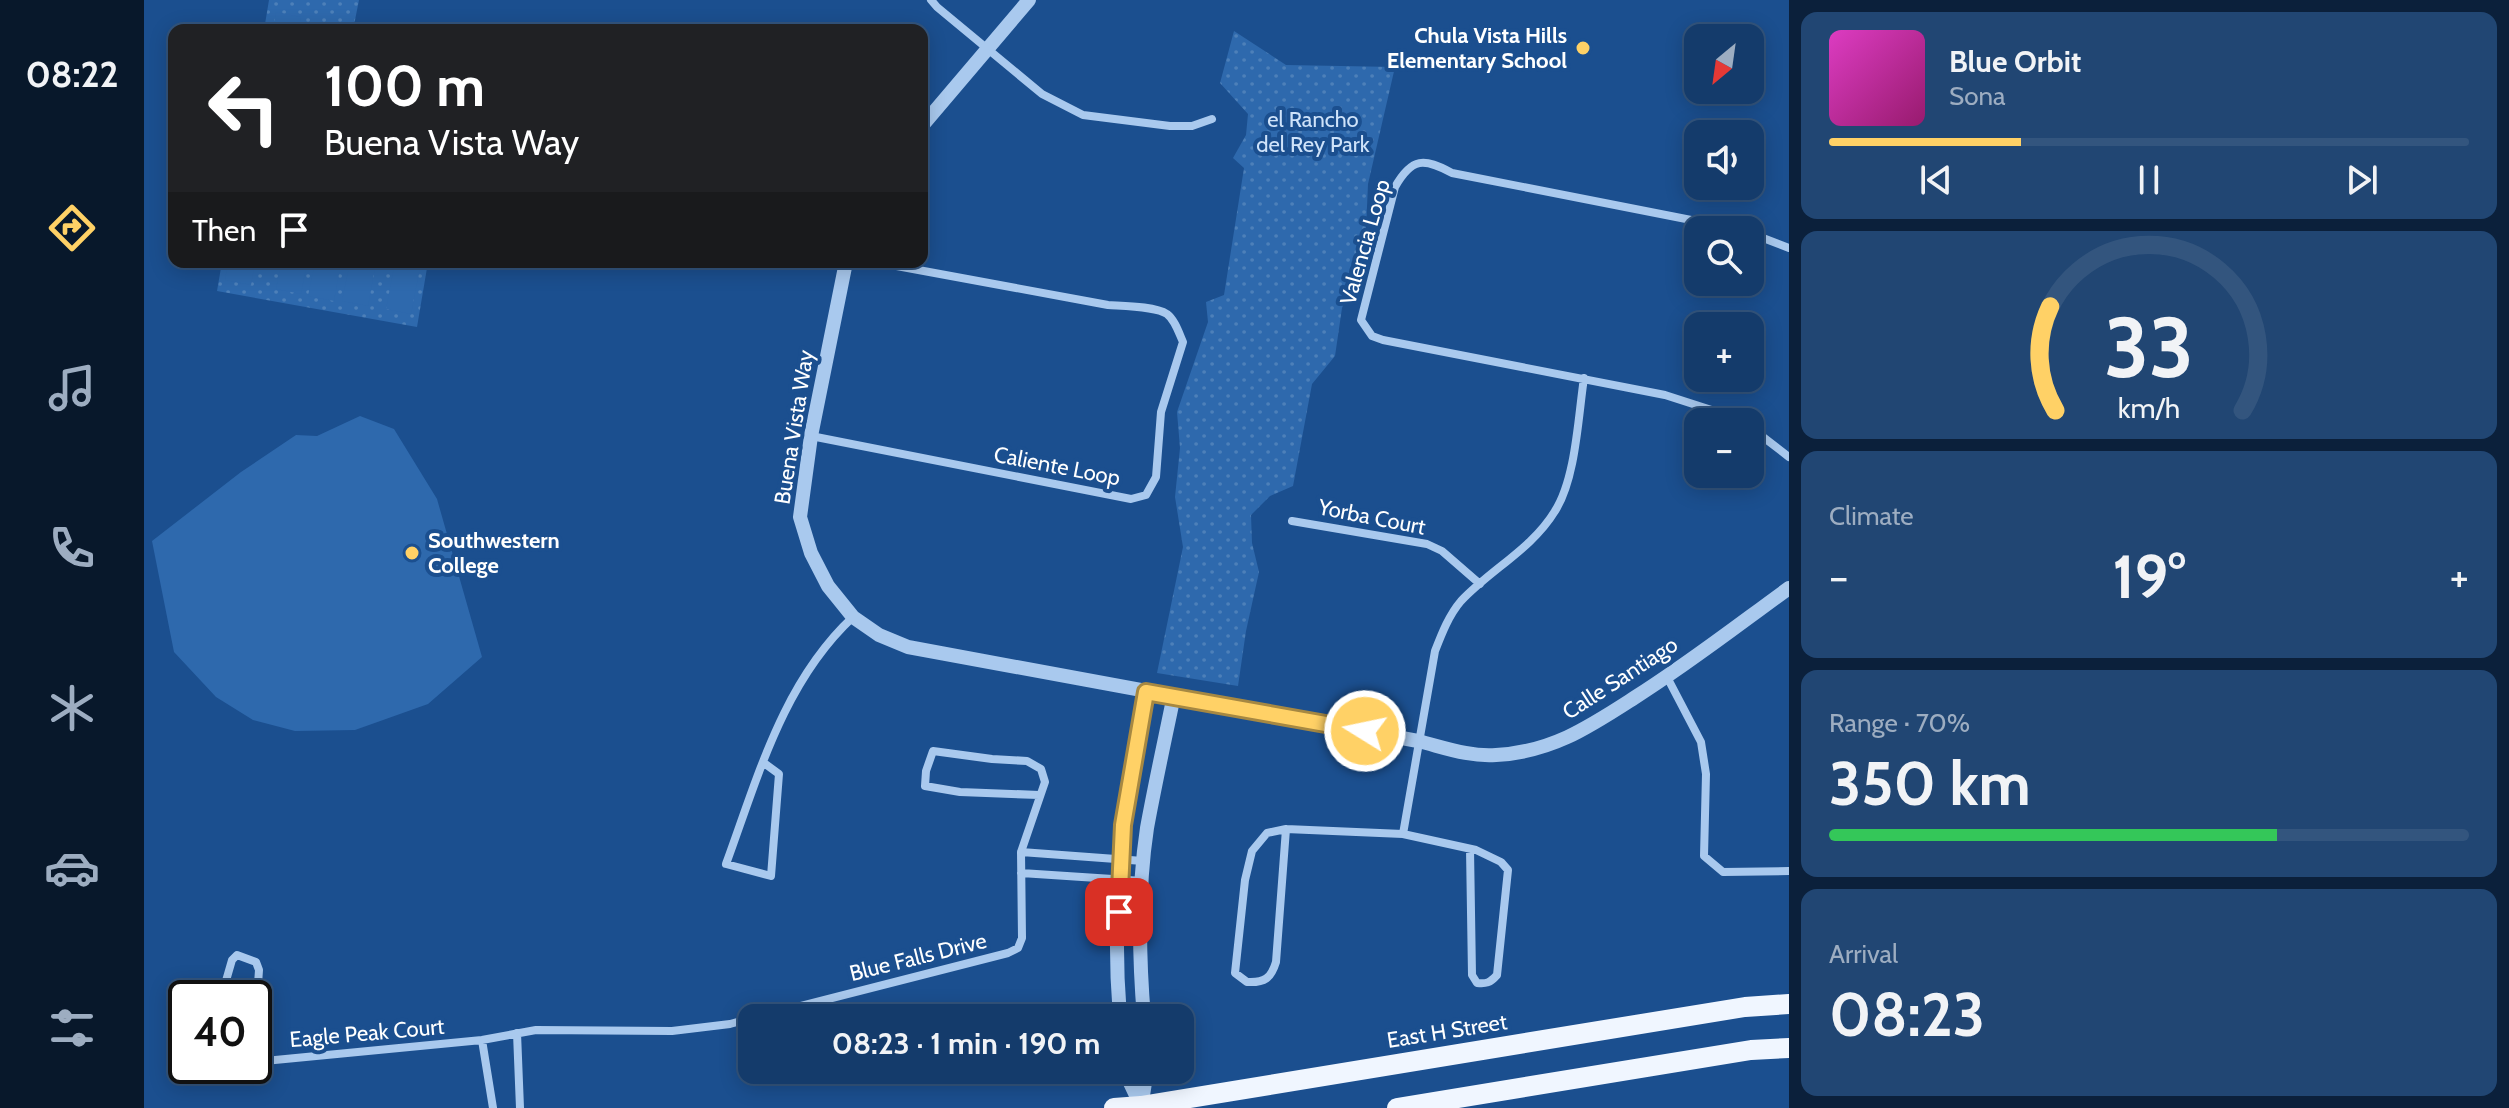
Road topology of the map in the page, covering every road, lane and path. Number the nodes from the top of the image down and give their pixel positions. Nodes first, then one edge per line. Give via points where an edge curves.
1 (931, 0) edge
2 (1029, 0) edge
3 (988, 49) junction
4 (928, 119) edge
5 (1212, 119) dead end
6 (1684, 219) edge
7 (1764, 238) edge
8 (1789, 248) edge
9 (845, 268) edge
10 (908, 268) edge
11 (1584, 378) junction
12 (1705, 408) edge
13 (811, 436) junction
14 (1764, 438) edge
15 (1789, 457) edge
16 (1292, 521) dead end
17 (1480, 584) junction
18 (1789, 588) edge
19 (853, 617) junction
20 (1667, 677) junction
21 (1146, 692) junction
22 (1174, 695) junction
23 (1418, 741) junction
24 (764, 763) junction
25 (1039, 795) junction
26 (1286, 829) junction
27 (1403, 834) junction
28 (1470, 849) junction
29 (1021, 852) junction
30 (1121, 859) junction
31 (1143, 861) junction
32 (1789, 871) edge
33 (1021, 873) junction
34 (1120, 880) junction
35 (1143, 881) junction
36 (226, 980) edge
37 (258, 980) edge
38 (808, 1004) edge
39 (1119, 1004) edge
40 (1143, 1004) edge
41 (1789, 1004) edge
42 (738, 1022) edge
43 (517, 1033) junction
44 (482, 1040) junction
45 (1789, 1048) edge
46 (272, 1060) edge
47 (1130, 1084) edge
48 (1145, 1084) edge
49 (1141, 1107) edge
50 (493, 1108) edge
51 (520, 1108) edge
52 (1114, 1108) edge
53 (1397, 1108) edge

1 - 3 street
2 - 3 street
3 - 4 street
3 - 5 street via 1042,94 1083,115 1170,126
6 - 11 street, Valencia Loop via 1452,173 1432,162 1414,164 1404,172 1395,187 1361,320 1372,336
7 - 8 street
9 - 13 street, Buena Vista Way
10 - 13 street, Caliente Loop via 1166,313 1183,342 1161,412 1156,477 1146,495 1131,499
11 - 12 street, Valencia Loop
11 - 17 street via 1569,479 1557,510 1536,537
13 - 19 street, Buena Vista Way via 800,517 828,586
14 - 15 street
16 - 17 street, Yorba Court via 1427,544
17 - 23 street via 1459,603 1435,651
18 - 20 street, Calle Santiago
19 - 21 street, Buena Vista Way via 908,647
19 - 24 street via 804,675
20 - 23 street, Calle Santiago via 1579,733 1531,750 1476,755
20 - 32 street via 1701,742 1706,774 1704,856 1723,872
21 - 22 street, Buena Vista Way
21 - 30 street
22 - 23 street, Calle Santiago
22 - 31 street
23 - 27 street
24 - 24 street via 779,774 771,876 726,864
25 - 25 street via 1045,782 1041,769 1027,761 933,751 926,771 925,786
25 - 29 street, Blue Falls Drive
26 - 26 street via 1267,833 1252,851 1235,973 1247,982 1272,976 1276,962
26 - 27 street
27 - 28 street
28 - 28 street via 1472,975 1485,984 1497,975 1508,870
29 - 30 street
29 - 33 street, Blue Falls Drive
30 - 31 street
30 - 34 street
31 - 35 street
33 - 34 street
33 - 38 street, Blue Falls Drive via 1018,948
34 - 35 street
34 - 39 street
35 - 40 street
36 - 37 street via 237,955 256,962
41 - 49 main road, East H Street
42 - 43 street, Blue Falls Drive via 672,1031
43 - 44 street, Blue Falls Drive
43 - 51 street
44 - 46 street, Eagle Peak Court
44 - 50 street
45 - 53 main road
47 - 49 street
48 - 49 street
49 - 52 main road, East H Street

